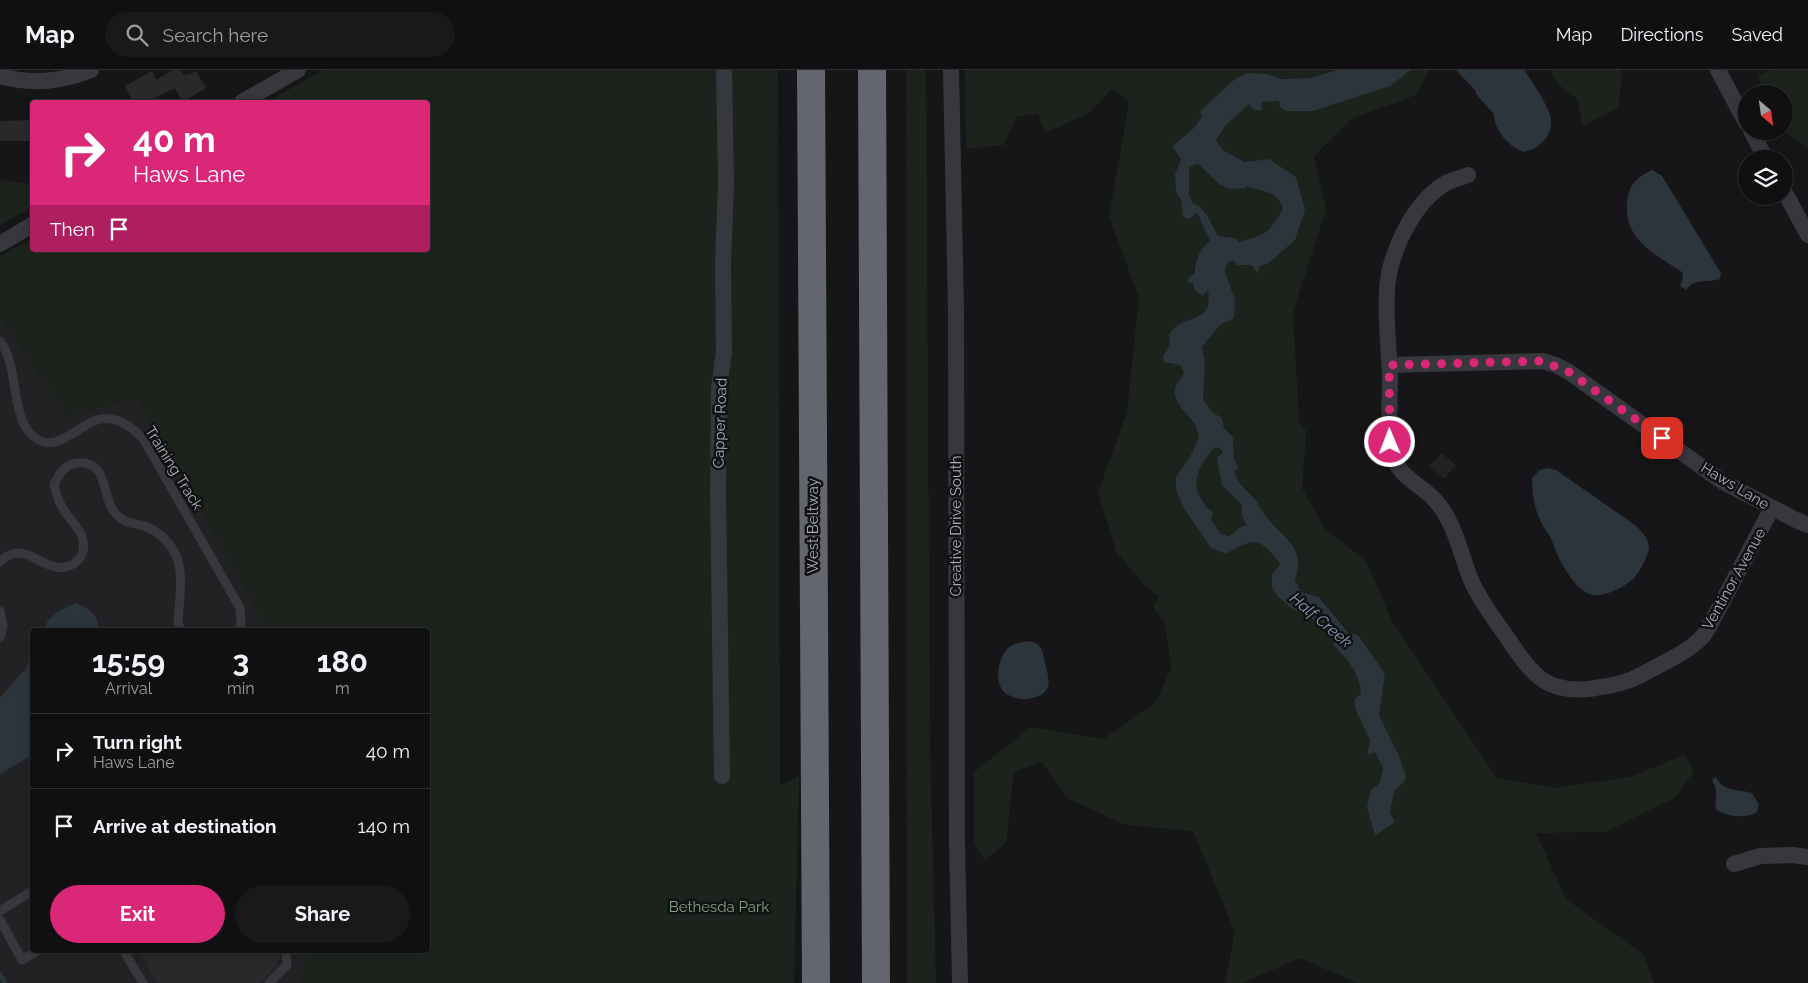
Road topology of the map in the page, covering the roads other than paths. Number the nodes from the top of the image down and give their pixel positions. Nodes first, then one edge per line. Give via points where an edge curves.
1 (90, 70) edge
2 (298, 70) edge
3 (724, 70) edge
4 (812, 70) edge
5 (872, 70) edge
6 (952, 70) edge
7 (1718, 70) edge
8 (0, 76) edge
9 (246, 100) edge
10 (1738, 108) edge
11 (1468, 175) dead end
12 (1792, 205) edge
13 (30, 226) edge
14 (1808, 235) edge
15 (0, 244) edge
16 (0, 341) edge
17 (1389, 365) junction
18 (1772, 508) junction
19 (1808, 524) edge
20 (0, 562) edge
21 (0, 611) edge
22 (180, 628) edge
23 (240, 628) edge
24 (0, 637) edge
25 (722, 776) dead end
26 (1808, 857) edge
27 (1734, 864) dead end
28 (30, 892) edge
29 (0, 911) edge
30 (0, 920) edge
31 (34, 953) edge
32 (125, 953) edge
33 (286, 953) edge
34 (143, 983) edge
35 (269, 983) edge
36 (816, 983) edge
37 (876, 983) edge
38 (960, 983) edge

1 - 8 street via 56,80 32,82
2 - 9 street
3 - 25 street, Capper Road via 724,352 719,389 718,493
4 - 36 highway, West Beltway
5 - 37 highway
6 - 38 street, Creative Drive South
7 - 10 street
11 - 17 street, Ventinor Avenue via 1446,183 1434,192 1404,231 1387,287
12 - 14 street
13 - 15 street
16 - 23 lane, Training Track via 7,355 22,420 28,432 37,439 50,443 61,441 94,421 109,420 134,429 144,440 240,608
17 - 18 street, Haws Lane via 1542,361 1556,365 1723,482
17 - 18 street, Ventinor Avenue via 1390,442 1396,462 1408,479 1440,507 1480,599 1526,665 1538,678 1552,686 1582,690 1634,679 1701,638
18 - 19 street, Haws Lane
20 - 22 lane via 16,553 28,554 60,569 78,560 83,553 84,541 80,530 62,508 54,485 60,472 70,464 93,465 102,475 109,504 117,516 127,523 145,526 160,534 177,558
21 - 24 lane via 3,626
26 - 27 street via 1760,856
28 - 29 lane
30 - 31 lane via 22,960
32 - 34 lane
33 - 35 lane via 287,965

